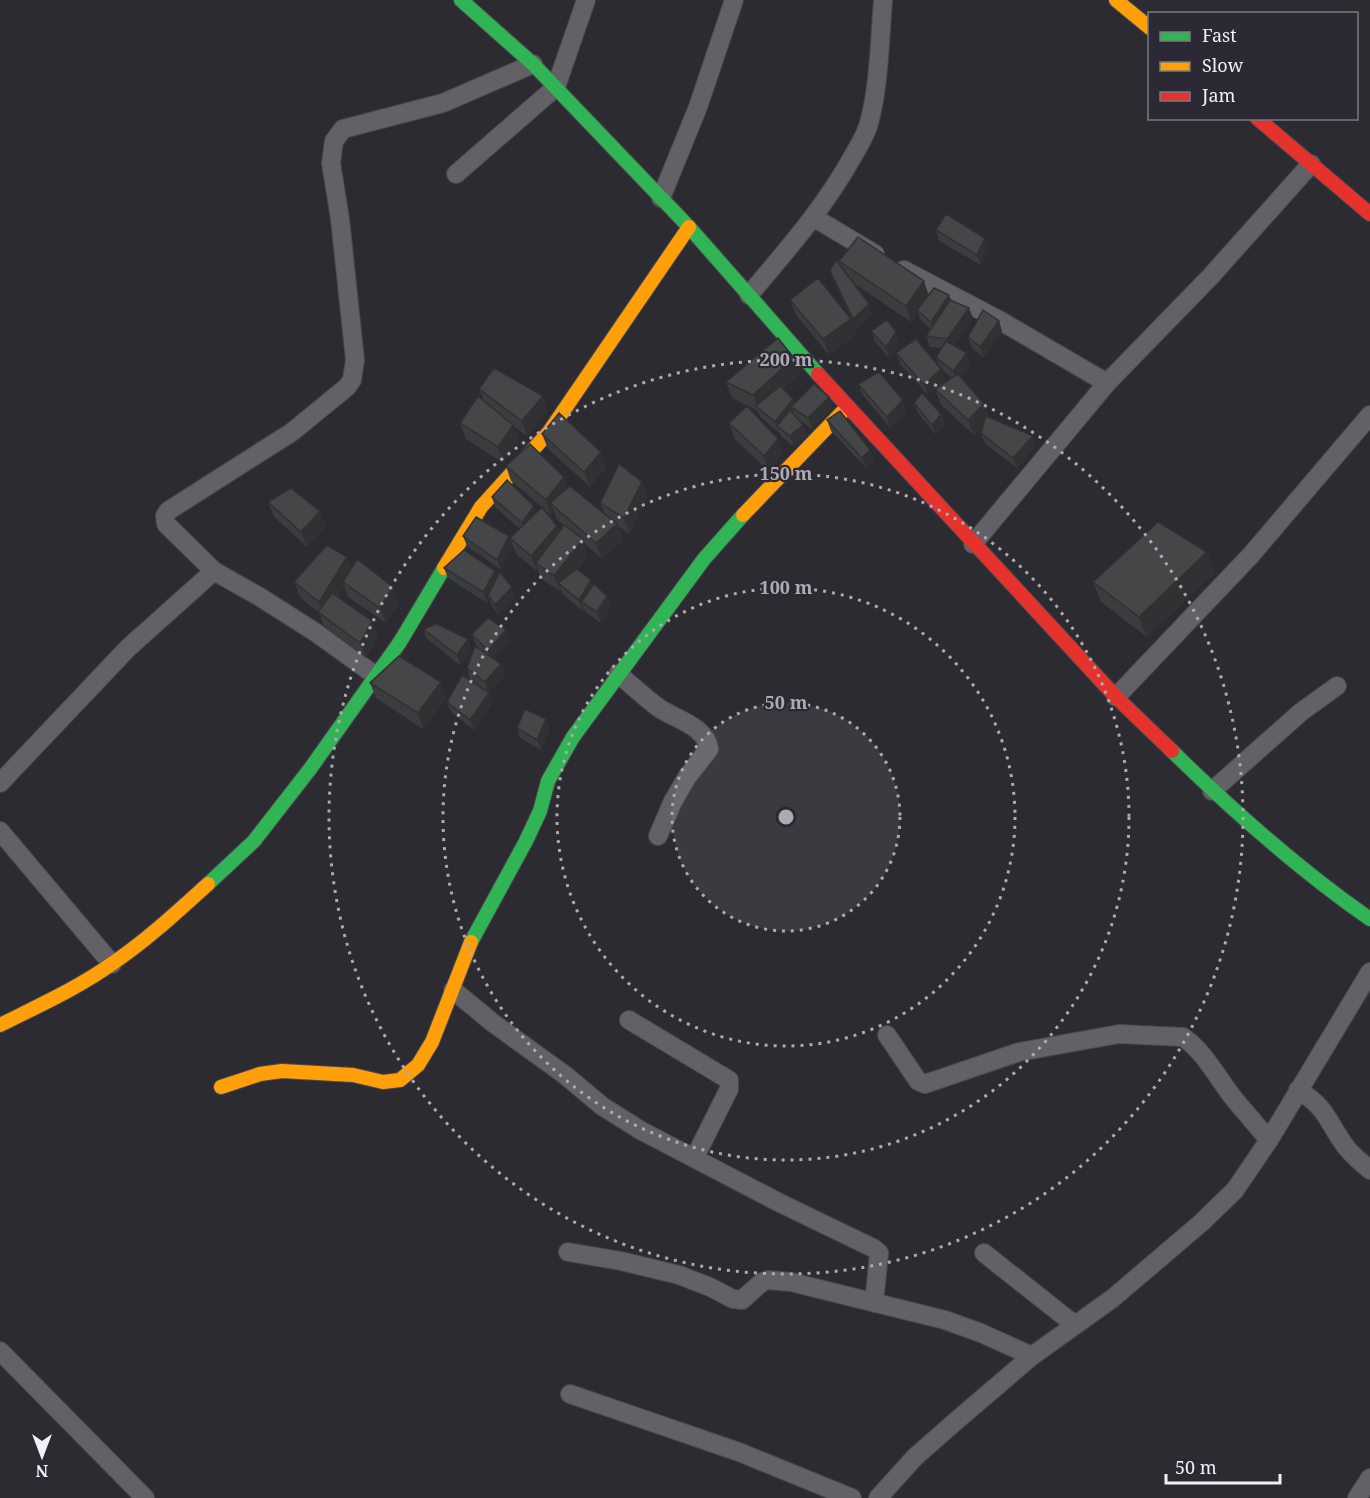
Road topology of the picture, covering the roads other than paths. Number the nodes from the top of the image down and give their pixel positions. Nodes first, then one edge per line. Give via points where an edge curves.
1 (461, 0) edge
2 (586, 0) edge
3 (734, 0) edge
4 (884, 0) edge
5 (1116, 0) edge
6 (1148, 27) edge
7 (533, 64) junction
8 (556, 87) junction
9 (1259, 120) edge
10 (1311, 164) junction
11 (456, 174) dead end
12 (661, 198) junction
13 (1370, 214) edge
14 (813, 217) junction
15 (689, 227) junction
16 (749, 295) junction
17 (1107, 383) junction
18 (847, 407) junction
19 (1370, 415) edge
20 (973, 544) junction
21 (214, 571) junction
22 (618, 674) junction
23 (376, 676) junction
24 (1337, 686) dead end
25 (1116, 697) junction
26 (0, 783) edge
27 (1212, 791) junction
28 (0, 831) edge
29 (658, 836) dead end
30 (1370, 920) edge
31 (112, 964) junction
32 (1370, 972) edge
33 (453, 990) junction
34 (629, 1020) dead end
35 (0, 1025) edge
36 (887, 1035) dead end
37 (221, 1087) dead end
38 (1298, 1090) junction
39 (1269, 1140) junction
40 (695, 1157) junction
41 (1370, 1170) edge
42 (568, 1252) dead end
43 (984, 1253) dead end
44 (874, 1303) junction
45 (1075, 1325) junction
46 (0, 1351) edge
47 (1032, 1356) junction
48 (570, 1394) dead end
49 (1370, 1478) edge
50 (145, 1498) edge
51 (852, 1498) edge
52 (878, 1498) edge
53 (1357, 1498) edge

1 - 7 street
2 - 8 street
3 - 12 street via 698,107
4 - 14 street via 869,123 847,166
5 - 6 street
7 - 8 street
7 - 21 street via 443,103 339,133 331,163 355,360 352,380 292,432 166,513 166,524
8 - 11 street
8 - 12 street
9 - 10 street
10 - 13 street
10 - 17 street via 1210,277
12 - 15 street
14 - 16 street
14 - 17 street
15 - 16 street
15 - 23 street via 549,432 481,507 416,618
16 - 18 street
17 - 20 street
18 - 20 street
18 - 22 street via 704,559
19 - 25 street via 1251,555
20 - 25 street
21 - 23 street via 306,626
21 - 26 street via 128,648
22 - 29 street via 658,708 696,729 708,742 709,749 687,777
22 - 33 street via 573,737 548,781 540,811 469,946
23 - 31 street via 254,841 149,936
24 - 27 street via 1301,712
25 - 27 street
27 - 30 street
28 - 31 street
31 - 35 street
32 - 38 street
33 - 37 street via 432,1042 418,1065 400,1080 383,1082 353,1075 282,1071
33 - 40 street via 602,1106
34 - 40 street via 729,1080 729,1089
36 - 39 street via 918,1081 925,1084 1019,1052 1119,1034 1182,1037
38 - 39 street
38 - 41 street via 1320,1106 1344,1145
39 - 45 street via 1235,1190 1201,1223
40 - 44 street via 873,1248 879,1253
42 - 44 street via 679,1275 733,1299 742,1300 768,1280
43 - 45 street
44 - 47 street via 954,1323
45 - 47 street
46 - 50 street
47 - 52 street via 915,1457
48 - 51 street via 739,1452
49 - 53 street

